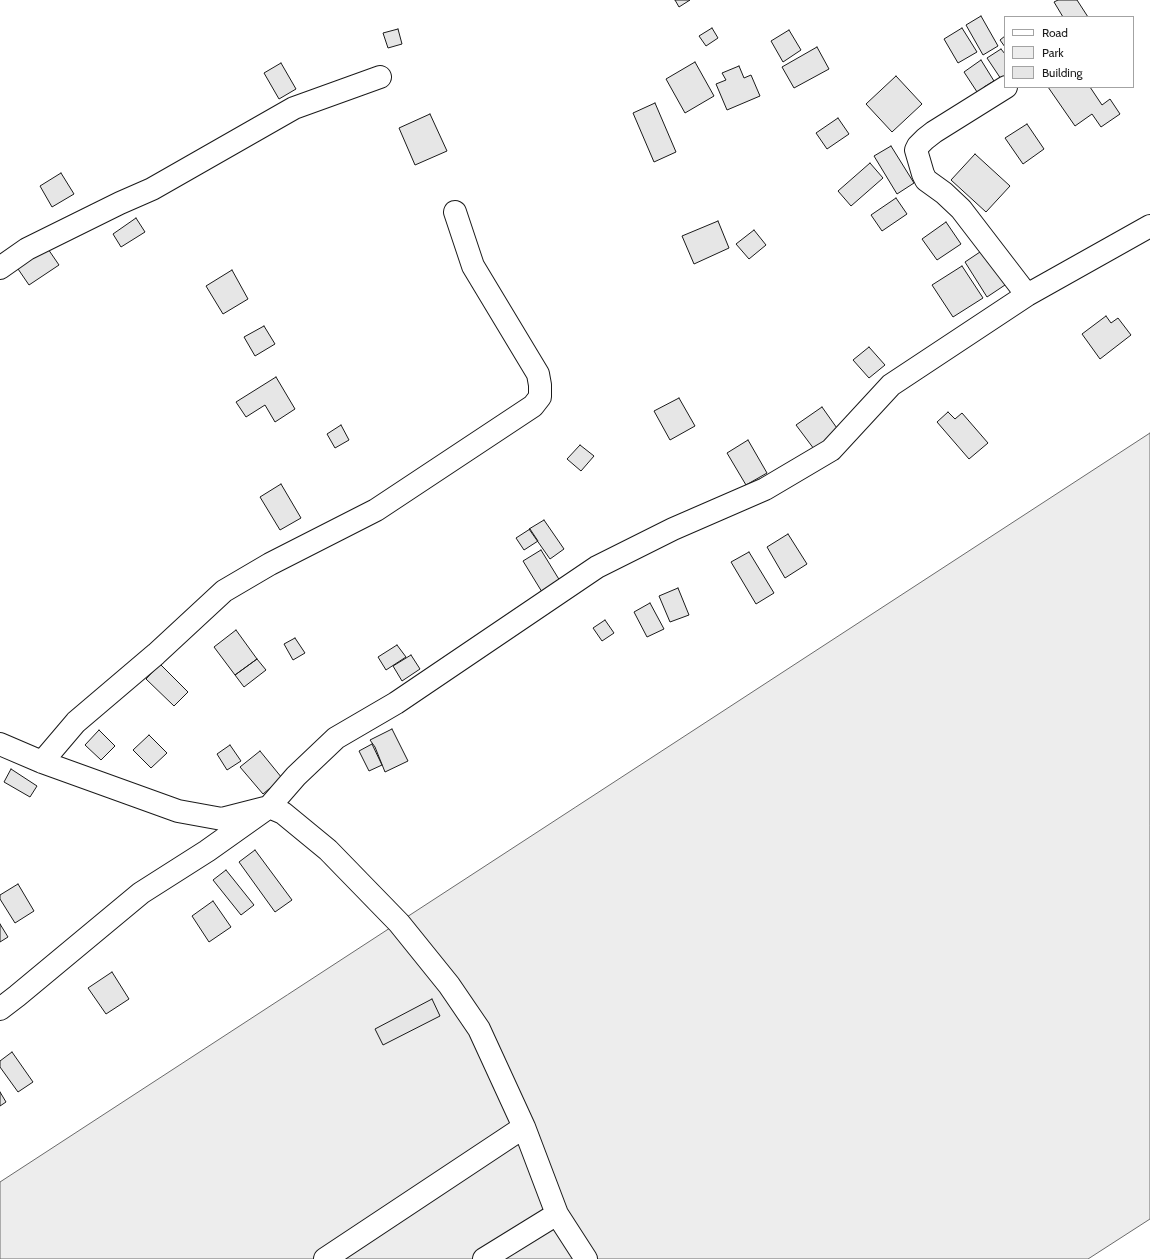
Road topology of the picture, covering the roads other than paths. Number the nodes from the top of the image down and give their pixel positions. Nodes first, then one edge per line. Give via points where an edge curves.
1 (380, 77) dead end
2 (1004, 88) edge
3 (455, 212) dead end
4 (1150, 226) edge
5 (0, 268) edge
6 (1027, 295) junction
7 (0, 744) edge
8 (42, 762) junction
9 (269, 807) junction
10 (0, 1008) edge
11 (524, 1127) junction
12 (558, 1214) junction
13 (325, 1259) edge
14 (484, 1259) edge
15 (586, 1259) edge

1 - 5 street via 294,108 152,189 28,249
2 - 6 street via 934,132 916,150 926,180 961,209
3 - 8 street via 473,266 538,374 540,397 533,406 376,510 270,564 224,591 156,654 76,722
4 - 6 street
6 - 9 street via 891,385 831,450 765,489 673,529 597,567 396,703 336,738 296,776
7 - 8 street
8 - 9 street via 178,811 222,819
9 - 10 street via 141,893
9 - 11 street via 283,813 328,850 399,923 479,1029
11 - 12 street
11 - 13 street
12 - 14 street
12 - 15 street

